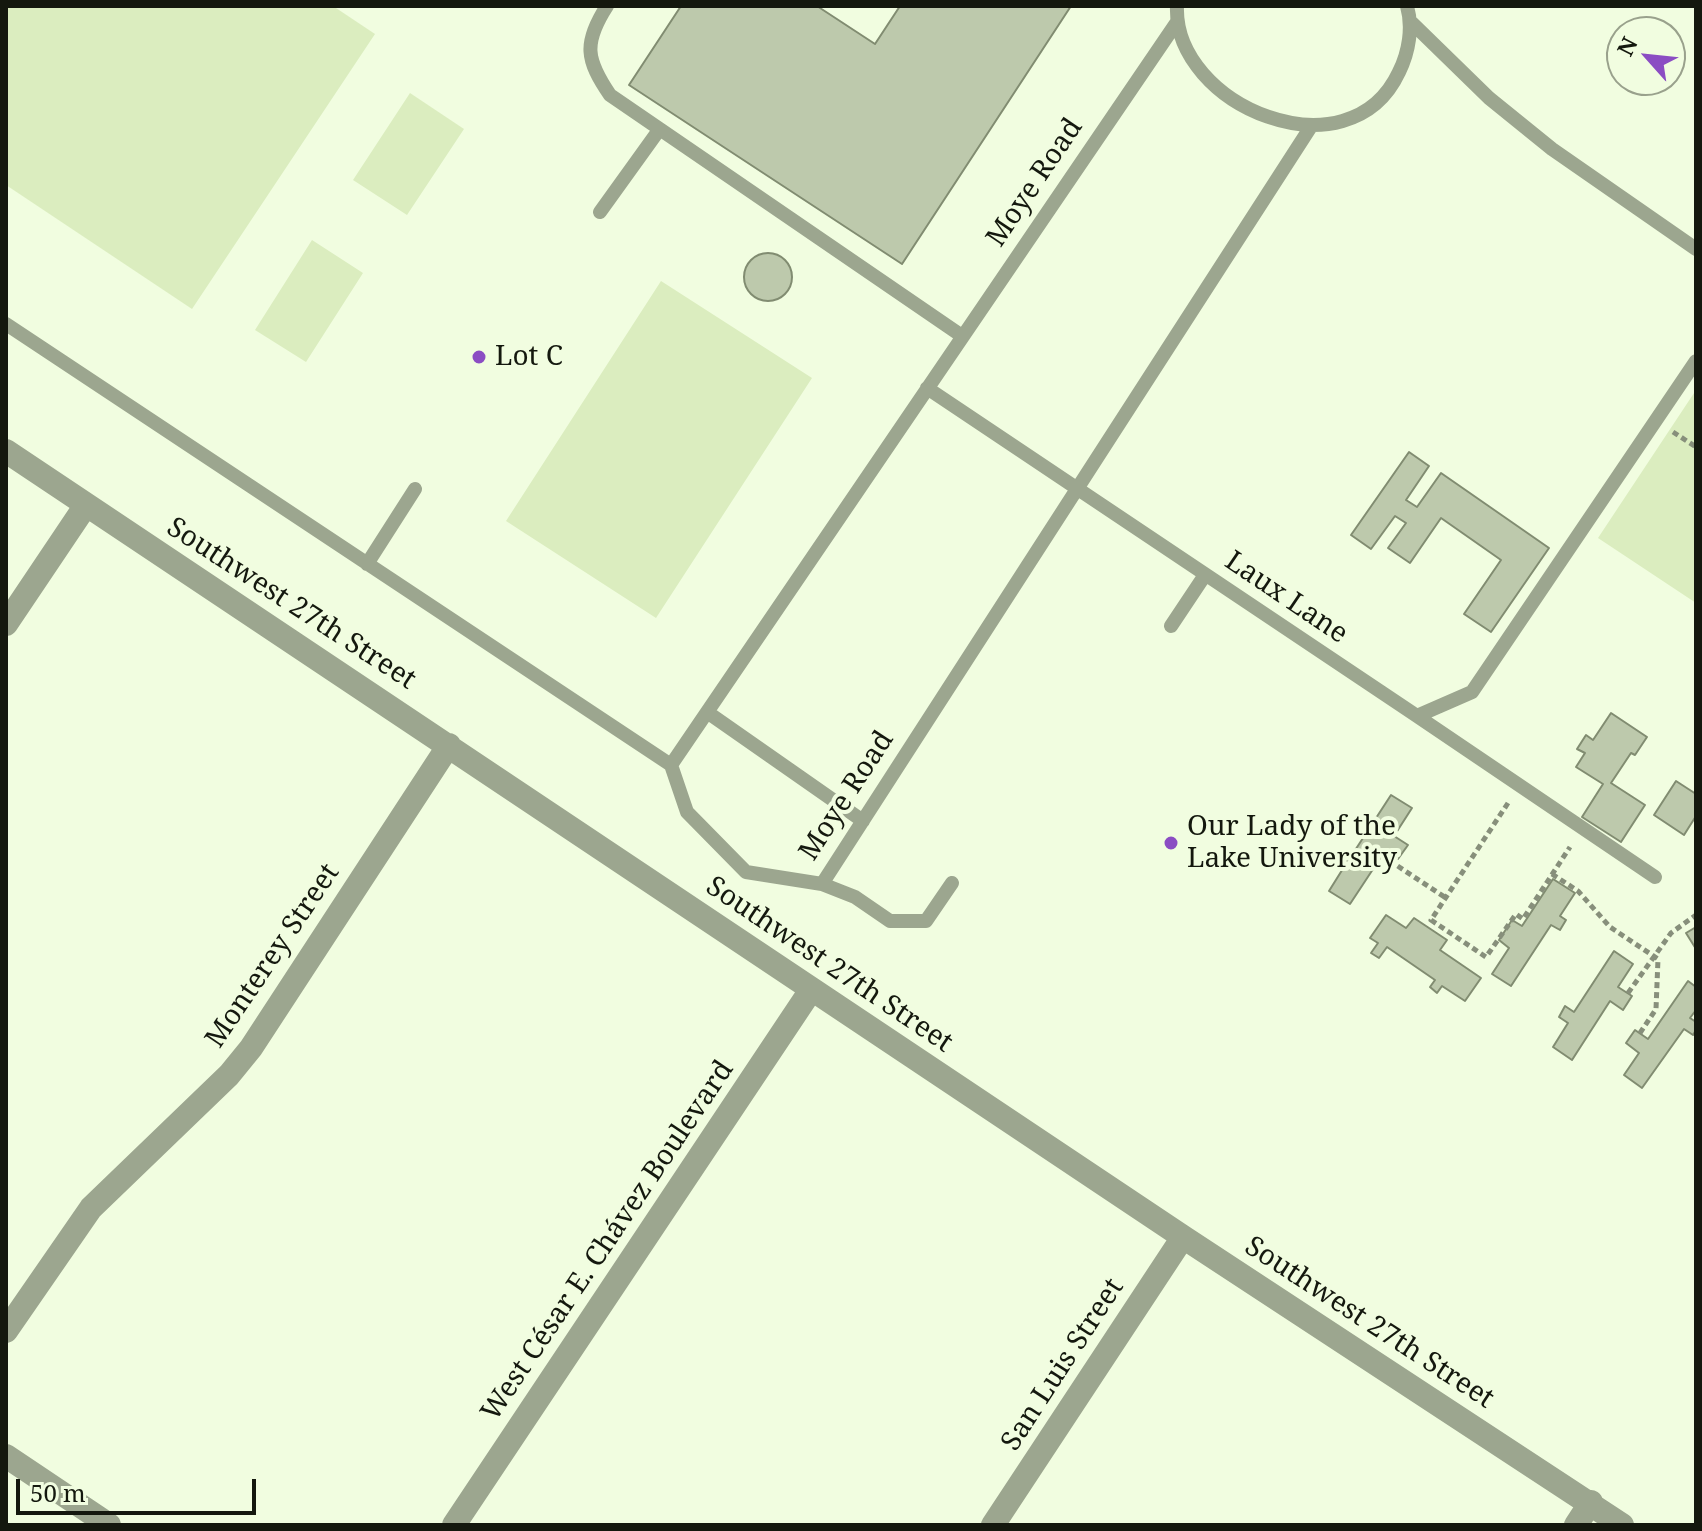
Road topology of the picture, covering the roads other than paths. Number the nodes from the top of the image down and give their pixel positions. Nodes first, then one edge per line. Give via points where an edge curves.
1 (607, 6) edge
2 (1177, 6) edge
3 (1409, 14) edge
4 (1177, 22) junction
5 (1310, 128) junction
6 (659, 130) junction
7 (600, 212) dead end
8 (1696, 249) edge
9 (6, 324) edge
10 (962, 336) junction
11 (1696, 361) edge
12 (927, 388) junction
13 (6, 451) edge
14 (415, 489) dead end
15 (1076, 490) junction
16 (86, 505) junction
17 (367, 564) junction
18 (1205, 575) junction
19 (6, 624) edge
20 (1171, 626) dead end
21 (707, 712) junction
22 (1417, 716) junction
23 (449, 745) junction
24 (671, 765) junction
25 (863, 821) junction
26 (1655, 877) dead end
27 (952, 883) dead end
28 (822, 884) junction
29 (811, 990) junction
30 (1183, 1237) junction
31 (6, 1331) edge
32 (6, 1456) edge
33 (1591, 1502) junction
34 (109, 1525) edge
35 (454, 1525) edge
36 (993, 1525) edge
37 (1576, 1525) edge
38 (1622, 1525) edge

1 - 6 lane via 593,27 590,66 610,95
2 - 4 lane
3 - 5 lane via 1403,65 1388,90 1356,117
3 - 8 lane via 1489,98
4 - 5 lane via 1188,51 1241,104 1283,123
4 - 10 lane, Moye Road
5 - 15 lane, Moye Road
6 - 7 lane
6 - 10 lane
9 - 17 lane
10 - 12 lane, Moye Road
11 - 22 lane via 1472,692
12 - 15 lane, Laux Lane
12 - 21 lane, Moye Road
13 - 16 street, Southwest 27th Street
14 - 17 lane
15 - 18 lane, Laux Lane
15 - 25 lane, Moye Road
16 - 19 street
16 - 23 street, Southwest 27th Street
17 - 24 lane
18 - 20 lane
18 - 22 lane, Laux Lane
21 - 24 lane, Moye Road
21 - 25 lane
22 - 26 lane, Laux Lane
23 - 29 street, Southwest 27th Street
23 - 31 street, Monterey Street via 251,1048 91,1208
24 - 28 lane, Moye Road via 687,812 746,872
25 - 28 lane, Moye Road
27 - 28 lane via 926,921 890,921 855,897
29 - 30 street, Southwest 27th Street
29 - 35 street, West César E. Chávez Boulevard
30 - 33 street, Southwest 27th Street
30 - 36 street, San Luis Street
32 - 34 street
33 - 37 street
33 - 38 street, Southwest 27th Street

